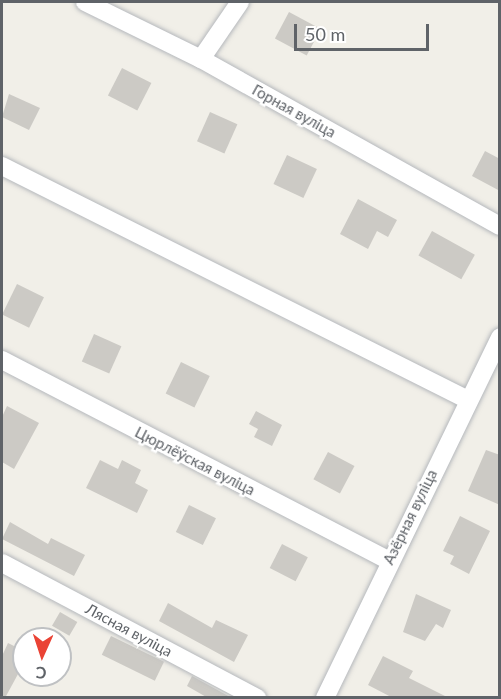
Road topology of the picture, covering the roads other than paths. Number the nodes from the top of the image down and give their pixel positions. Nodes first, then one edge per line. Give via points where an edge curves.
1 (85, 2) edge
2 (240, 2) edge
3 (201, 59) junction
4 (2, 166) edge
5 (500, 226) edge
6 (500, 337) edge
7 (2, 360) edge
8 (468, 400) junction
9 (388, 560) junction
10 (2, 563) edge
11 (257, 698) edge
12 (324, 698) edge

1 - 3 street, Горная вуліца
2 - 3 street
3 - 5 street, Горная вуліца
4 - 8 street
6 - 8 street, Азёрная вуліца
7 - 9 street, Цюрлёўская вуліца
8 - 9 street, Азёрная вуліца
9 - 12 street, Азёрная вуліца
10 - 11 street, Лясная вуліца

